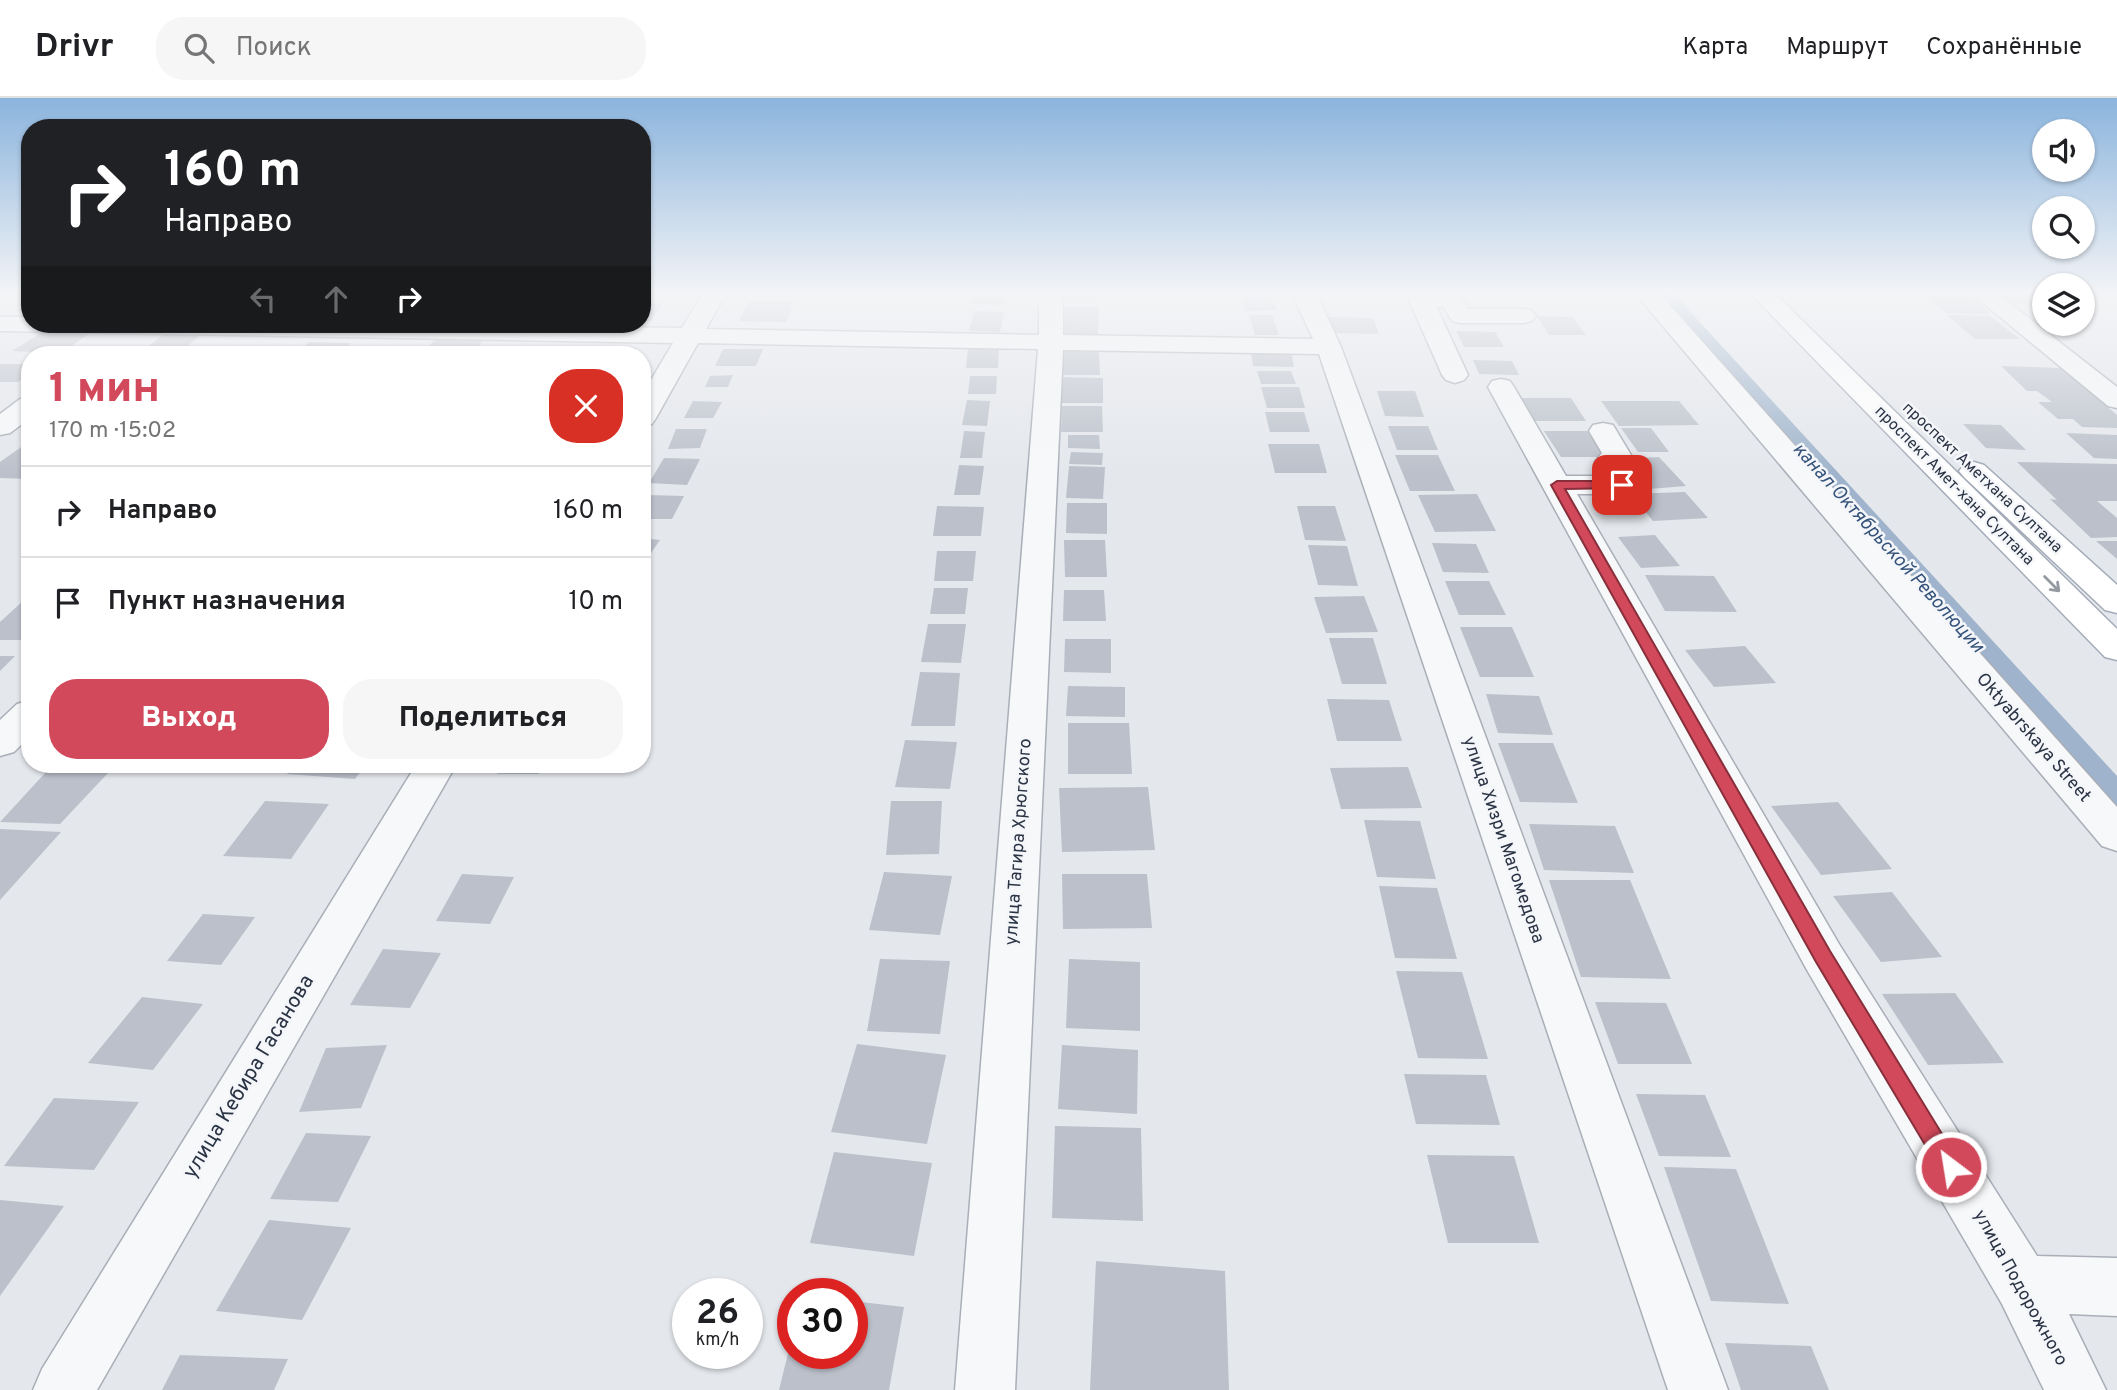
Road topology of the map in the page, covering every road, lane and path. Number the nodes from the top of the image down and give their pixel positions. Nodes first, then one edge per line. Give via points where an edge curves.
1 (681, 353) edge
2 (1050, 353) edge
3 (1331, 353) edge
4 (1445, 353) edge
5 (1698, 353) edge
6 (1821, 353) edge
7 (1849, 353) edge
8 (2058, 353) edge
9 (1455, 375) dead end
10 (1501, 387) dead end
11 (2117, 400) edge
12 (651, 403) edge
13 (21, 412) edge
14 (0, 427) edge
15 (1603, 431) dead end
16 (1557, 485) junction
17 (2117, 603) edge
18 (2117, 649) edge
19 (21, 722) edge
20 (0, 743) edge
21 (431, 773) edge
22 (2117, 835) edge
23 (2022, 1284) junction
24 (2117, 1287) edge
25 (63, 1390) edge
26 (985, 1390) edge
27 (1698, 1390) edge
28 (2076, 1390) edge

1 - 12 street
2 - 26 street, улица Тагира Хрюгского
3 - 27 street, улица Хизри Магомедова
4 - 9 street
5 - 22 street, Oktyabrskaya Street
6 -> 18 main road, проспект Амет-хана Султана
7 - 17 main road, проспект Аметхана Султана
8 - 11 street
10 - 16 street, улица Подорожного
13 - 14 street
15 - 16 street via 1617,454 1609,462 1622,485
16 - 23 street, улица Подорожного via 1823,957
19 - 20 street
21 - 25 street, улица Кебира Гасанова
23 - 24 street
23 - 28 street, улица Подорожного

